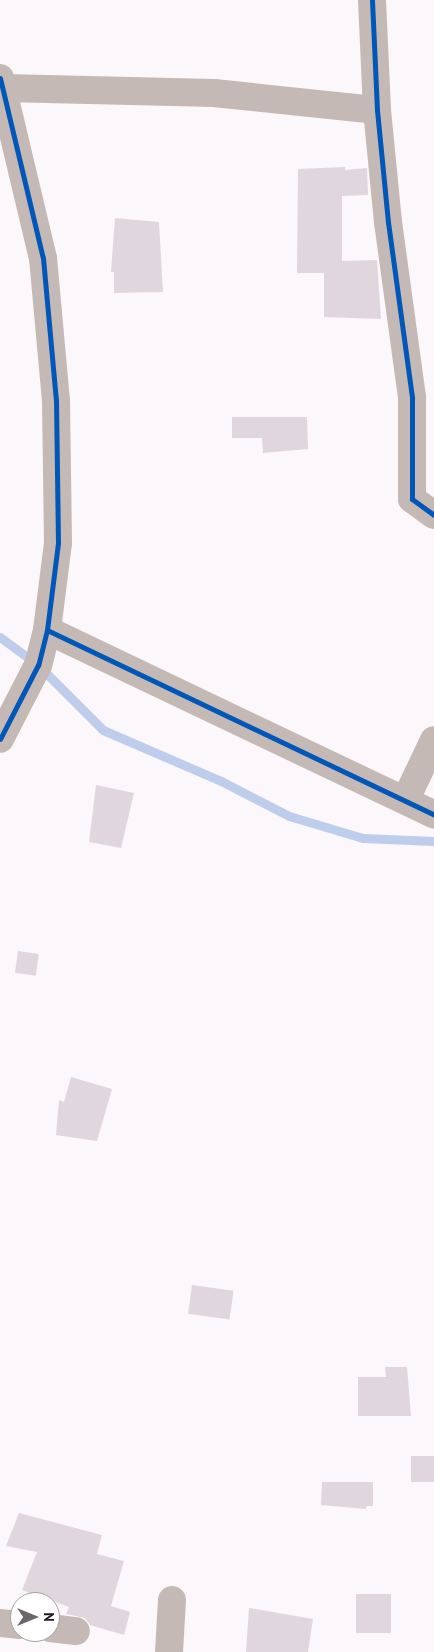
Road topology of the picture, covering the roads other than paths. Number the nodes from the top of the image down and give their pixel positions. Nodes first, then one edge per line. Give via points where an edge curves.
1 (372, 0) edge
2 (2, 83) edge
3 (377, 110) junction
4 (434, 515) edge
5 (47, 630) junction
6 (0, 740) edge
7 (434, 740) edge
8 (406, 799) junction
9 (434, 815) edge
10 (172, 1600) dead end
11 (169, 1652) edge

1 - 3 street
2 - 3 street via 214,93
2 - 5 street via 43,258 56,400 58,543
3 - 4 street via 396,295 412,390 412,499
5 - 6 street via 38,666
5 - 8 street
7 - 8 street
8 - 9 street
10 - 11 street

